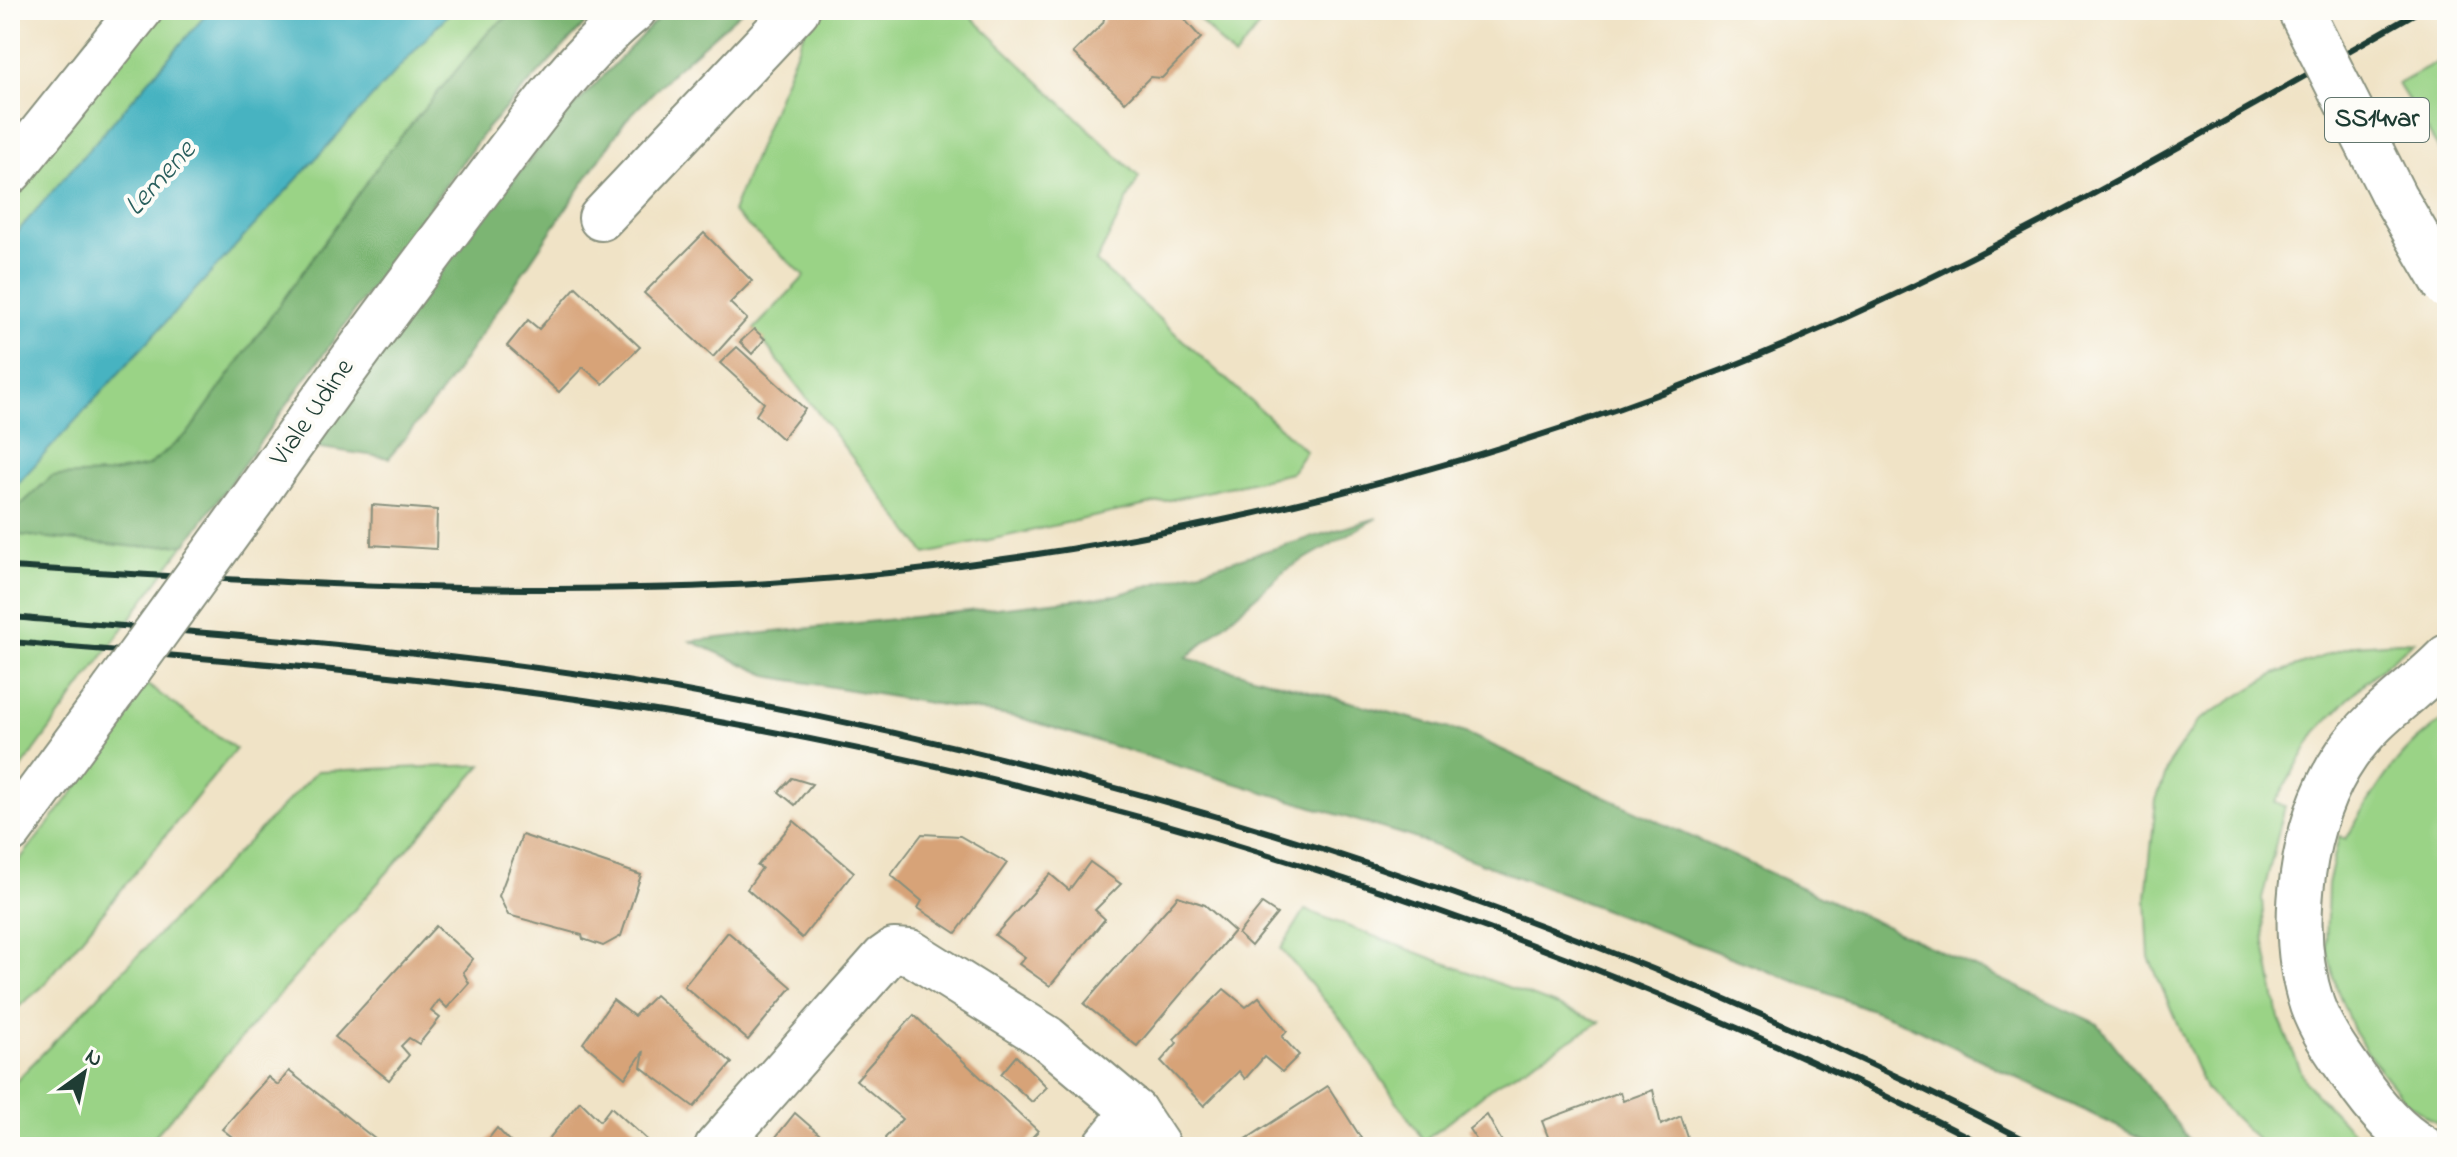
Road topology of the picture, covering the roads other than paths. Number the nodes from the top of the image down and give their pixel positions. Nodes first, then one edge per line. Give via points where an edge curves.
1 (140, 10) edge
2 (634, 10) edge
3 (797, 10) edge
4 (2300, 10) edge
5 (2306, 10) edge
6 (10, 172) edge
7 (601, 218) dead end
8 (2447, 230) edge
9 (2447, 287) edge
10 (2439, 671) edge
11 (10, 831) edge
12 (1134, 1111) junction
13 (717, 1147) edge
14 (1105, 1147) edge
15 (1158, 1147) edge
16 (2422, 1147) edge

1 - 6 main road
2 - 11 main road, Viale Udine, bridge via 556,90 345,367
3 - 7 main road
4 - 9 main road, bridge via 2394,196
5 - 8 main road, SS14var
10 - 16 main road via 2396,703 2347,754 2320,806 2300,889 2312,1005 2368,1097
12 - 13 main road via 1047,1038 910,952 894,951
12 - 14 main road
12 - 15 main road

